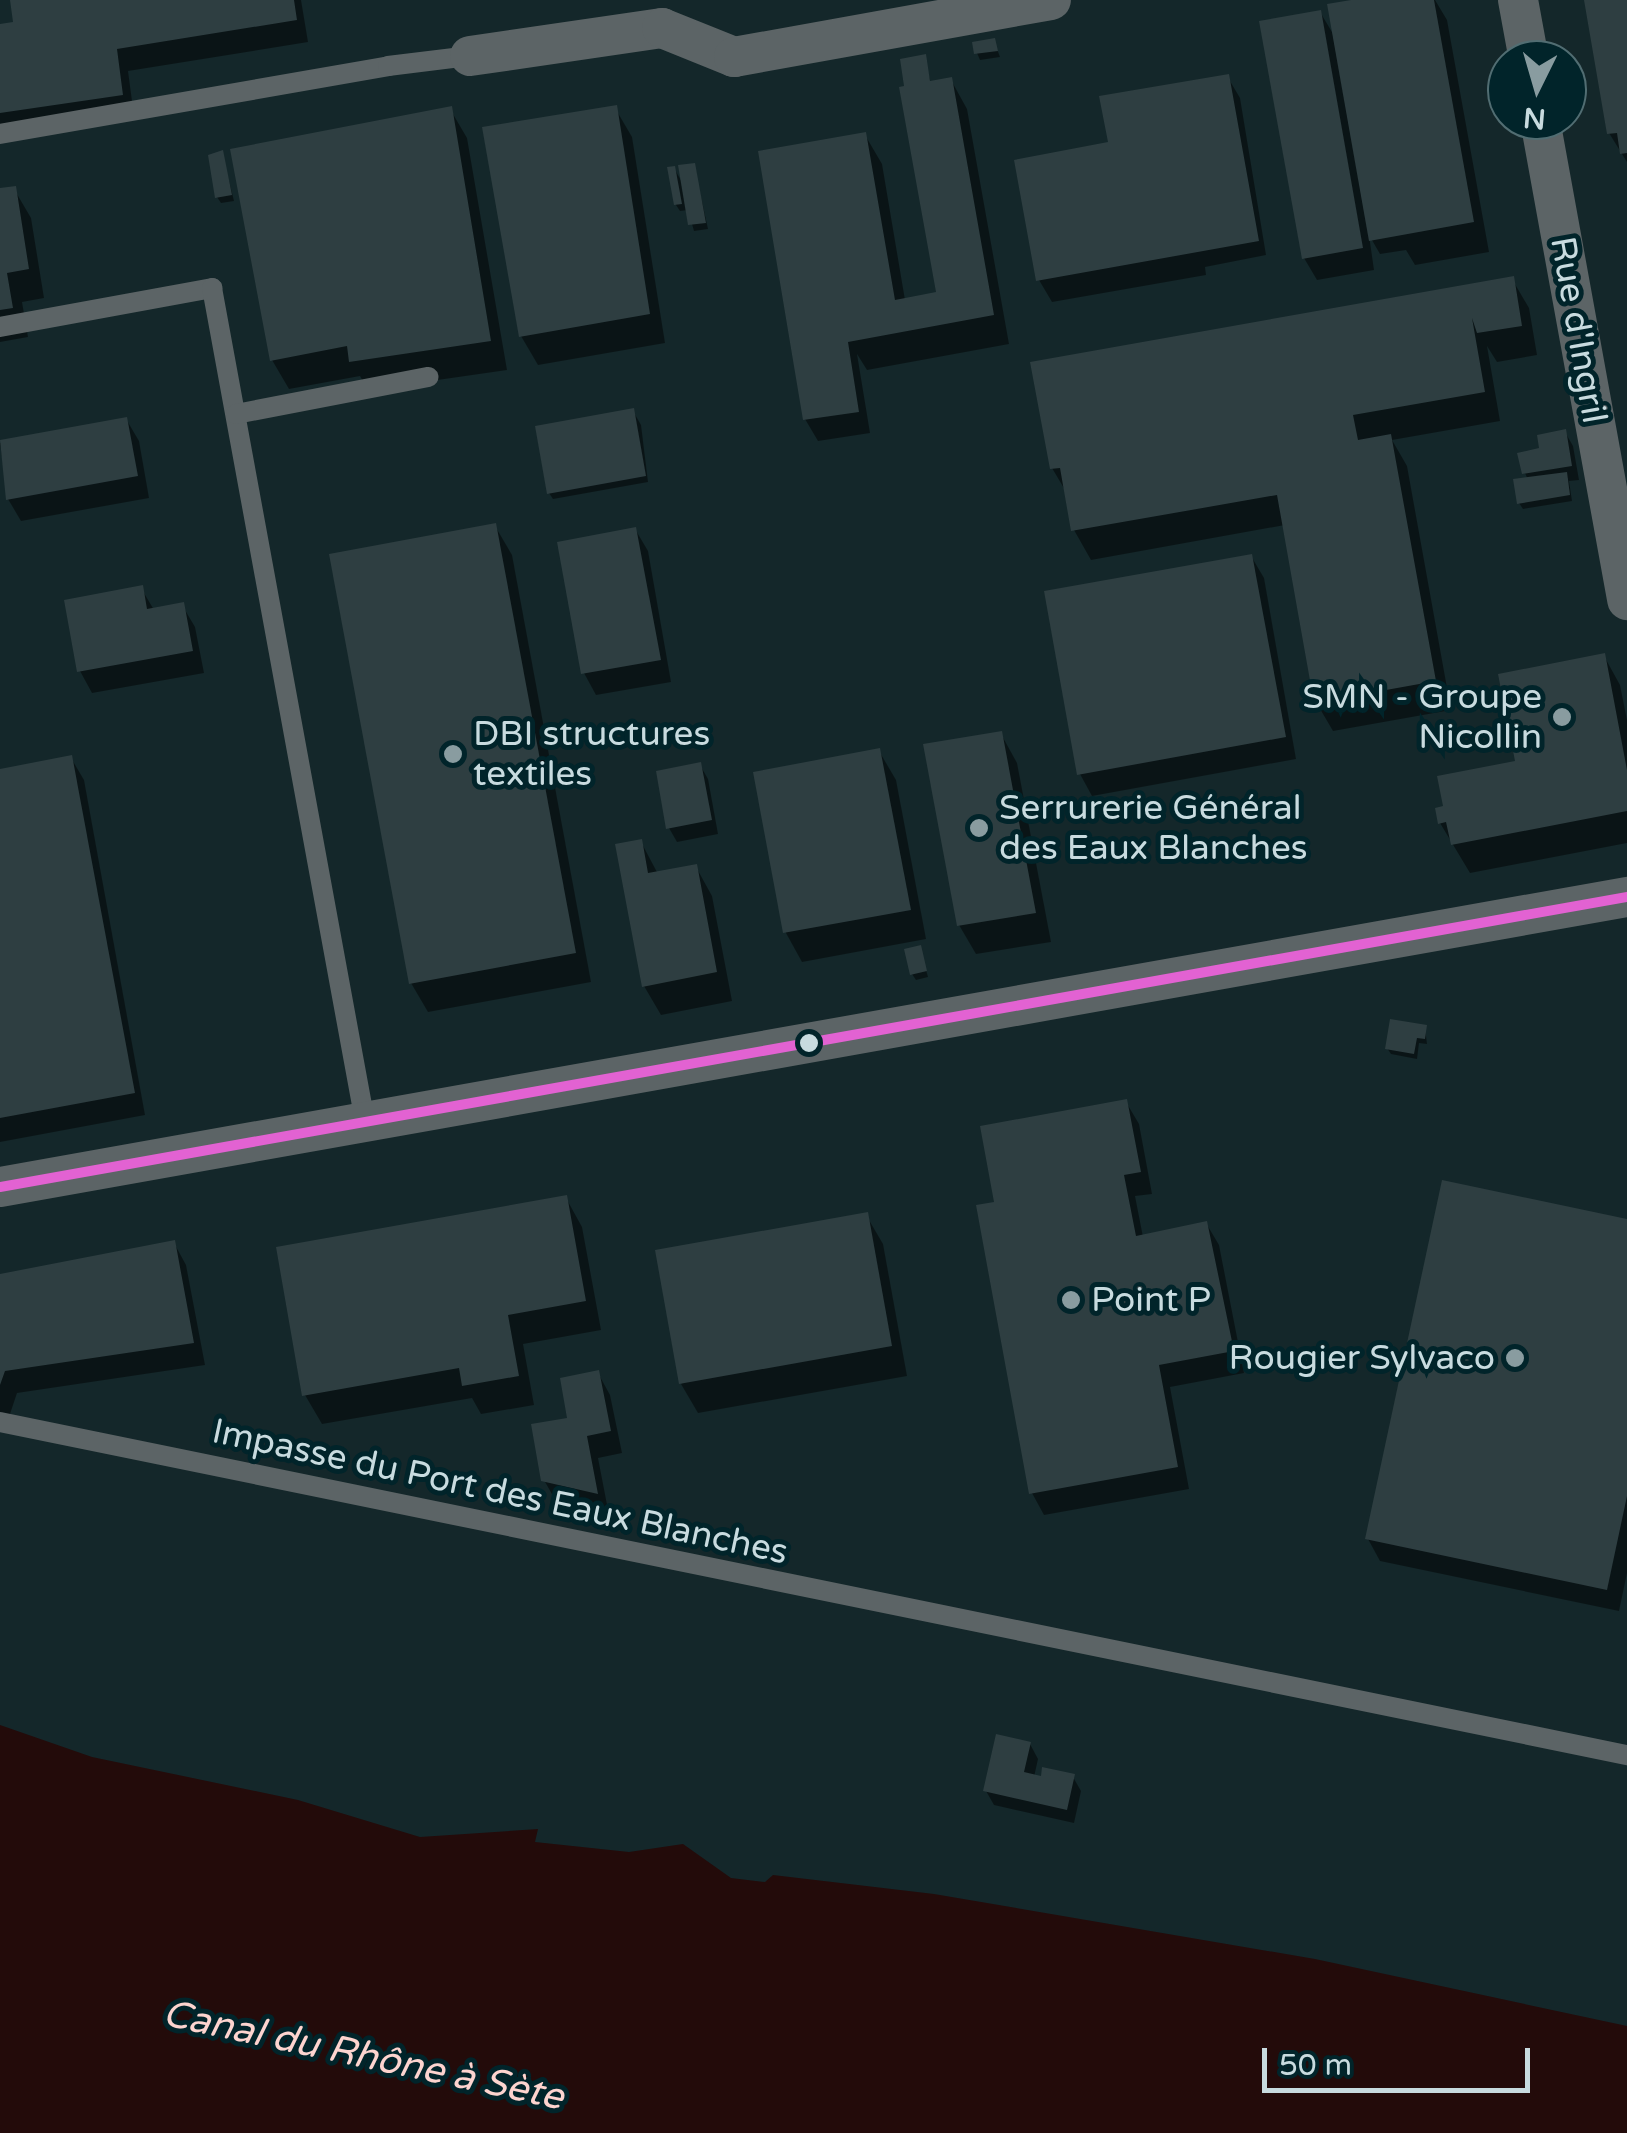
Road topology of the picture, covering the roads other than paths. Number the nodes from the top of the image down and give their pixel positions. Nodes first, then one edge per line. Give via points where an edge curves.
1 (1051, 0) edge
2 (1518, 0) edge
3 (1525, 40) edge
4 (470, 56) joint
5 (0, 134) edge
6 (1544, 140) edge
7 (0, 328) edge
8 (428, 377) dead end
9 (236, 414) junction
10 (1627, 600) edge
11 (1627, 897) edge
12 (366, 1122) junction
13 (0, 1186) edge
14 (0, 1422) edge
15 (1627, 1755) edge

1 - 4 street via 734,57 662,28
2 - 3 street
4 - 5 lane
6 - 10 street, Rue d'Ingril
7 - 9 lane via 212,288
8 - 9 lane
9 - 12 lane
11 - 12 street
12 - 13 street
14 - 15 lane, Impasse du Port des Eaux Blanches

